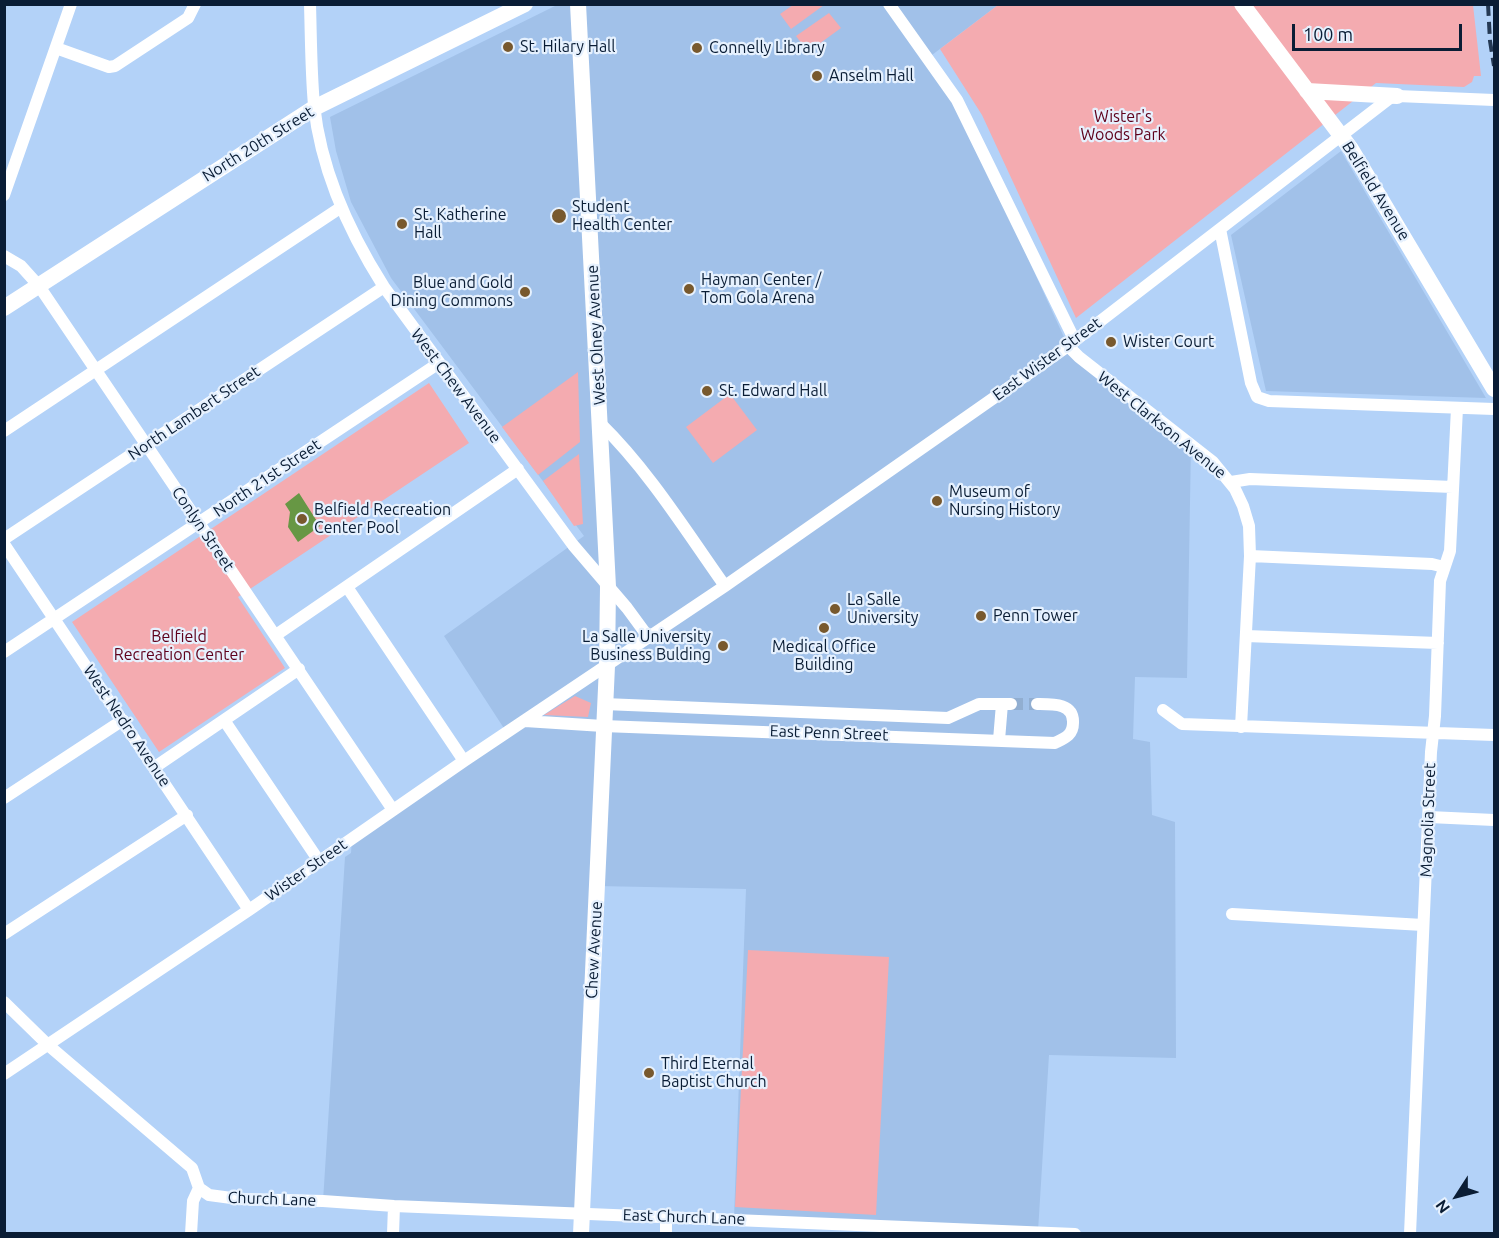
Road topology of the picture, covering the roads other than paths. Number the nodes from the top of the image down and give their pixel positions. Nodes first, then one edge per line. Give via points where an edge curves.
1 (71, 4) edge
2 (195, 4) edge
3 (310, 4) edge
4 (525, 4) edge
5 (578, 4) edge
6 (889, 4) edge
7 (1242, 4) edge
8 (56, 48) junction
9 (1307, 91) junction
10 (1397, 96) junction
11 (1494, 100) edge
12 (314, 108) junction
13 (1342, 135) junction
14 (4, 195) edge
15 (340, 208) junction
16 (1220, 229) junction
17 (4, 256) edge
18 (39, 286) junction
19 (384, 288) junction
20 (4, 308) edge
21 (1072, 343) junction
22 (439, 363) junction
23 (96, 371) junction
24 (1494, 389) edge
25 (1457, 408) junction
26 (1494, 409) edge
27 (600, 423) junction
28 (4, 431) edge
29 (146, 445) junction
30 (518, 469) junction
31 (1231, 483) junction
32 (1453, 487) junction
33 (200, 523) junction
34 (4, 539) edge
35 (4, 544) edge
36 (1250, 556) junction
37 (1444, 567) junction
38 (725, 586) junction
39 (347, 587) junction
40 (608, 587) junction
41 (54, 619) junction
42 (276, 635) junction
43 (1246, 636) junction
44 (649, 638) junction
45 (1438, 643) junction
46 (4, 652) edge
47 (607, 666) junction
48 (299, 669) junction
49 (604, 704) junction
50 (1037, 704) tunnel mouth
51 (1163, 710) dead end
52 (123, 720) junction
53 (224, 720) junction
54 (525, 721) junction
55 (603, 726) junction
56 (1241, 727) junction
57 (1433, 734) junction
58 (1494, 735) edge
59 (999, 740) junction
60 (464, 761) junction
61 (155, 767) junction
62 (4, 798) edge
63 (393, 810) junction
64 (187, 814) junction
65 (1429, 817) junction
66 (1494, 820) edge
67 (319, 861) junction
68 (249, 910) junction
69 (1232, 914) dead end
70 (1423, 925) junction
71 (4, 934) edge
72 (4, 1002) edge
73 (48, 1045) junction
74 (4, 1074) edge
75 (199, 1188) junction
76 (394, 1206) junction
77 (582, 1212) junction
78 (666, 1218) junction
79 (191, 1233) edge
80 (393, 1233) edge
81 (581, 1233) edge
82 (666, 1233) edge
83 (1075, 1233) edge
84 (1410, 1233) edge

1 - 8 street
2 - 8 street via 192,15 115,66
3 - 12 street, West Chew Avenue
4 - 12 street, North 20th Street
5 - 27 street, West Olney Avenue
6 - 21 street, West Clarkson Avenue via 957,100
7 - 9 street, Belfield Avenue
8 - 14 street
9 - 10 street
9 - 13 street, Belfield Avenue
10 - 11 street
10 - 13 street, East Wister Street
12 - 15 street, West Chew Avenue
12 - 18 street, North 20th Street
13 - 16 street, East Wister Street
13 - 24 street, Belfield Avenue
15 - 19 street, West Chew Avenue
15 - 23 street
16 - 21 street, East Wister Street
16 - 25 street via 1257,397 1269,401
17 - 18 street, Conlyn Street via 21,266
18 - 20 street, North 20th Street
18 - 23 street, Conlyn Street
19 - 22 street, West Chew Avenue
19 - 29 street, North Lambert Street
21 - 31 street, West Clarkson Avenue via 1079,357 1213,462
21 - 38 street, East Wister Street
22 - 30 street, West Chew Avenue
22 - 33 street, North 21st Street
23 - 28 street
23 - 29 street, Conlyn Street
25 - 26 street
25 - 32 street, Magnolia Street
27 - 38 street via 655,487
27 - 40 street, West Olney Avenue
29 - 33 street, Conlyn Street
29 - 34 street, North Lambert Street
30 - 39 street
30 - 40 street, West Chew Avenue
31 - 32 street via 1250,479
31 - 36 street, West Clarkson Avenue via 1246,513
32 - 37 street, Magnolia Street via 1450,551
33 - 41 street, North 21st Street
33 - 42 street, Conlyn Street
35 - 41 street, West Nedro Avenue
36 - 37 street
36 - 43 street, West Clarkson Avenue
37 - 45 street, Magnolia Street
38 - 44 street, East Wister Street
39 - 42 street
39 - 60 street
40 - 44 street, West Chew Avenue
40 - 47 street, West Olney Avenue
41 - 46 street, North 21st Street
41 - 52 street, West Nedro Avenue
42 - 48 street, Conlyn Street
43 - 45 street
43 - 56 street, West Clarkson Avenue
44 - 47 street, East Wister Street
45 - 57 street, Magnolia Street
47 - 49 street, Chew Avenue
47 - 54 street, Wister Street
48 - 53 street
48 - 63 street, Conlyn Street
49 - 55 street, Chew Avenue
49 - 59 street, East Penn Street via 948,718 979,704 1006,704
50 - 59 street, East Penn Street via 1068,708 1073,715 1069,735 1055,743
51 - 56 street via 1182,724
52 - 61 street, West Nedro Avenue
52 - 62 street
53 - 61 street
53 - 67 street
54 - 55 street, East Penn Street
54 - 60 street, Wister Street
55 - 59 street, East Penn Street
55 - 77 street, Chew Avenue
56 - 57 street
57 - 58 street
57 - 65 street, Magnolia Street
60 - 63 street, Wister Street
61 - 64 street, West Nedro Avenue
63 - 67 street, Wister Street
64 - 68 street, West Nedro Avenue
64 - 71 street
65 - 66 street
65 - 70 street, Magnolia Street
67 - 68 street, Wister Street
68 - 73 street, Wister Street
69 - 70 street
70 - 84 street, Magnolia Street
72 - 73 street
73 - 74 street, Wister Street
73 - 75 street via 192,1168
75 - 76 street, Church Lane via 209,1195 226,1198
75 - 79 street via 193,1201
76 - 77 street, Church Lane
76 - 80 street
77 - 78 street, East Church Lane
77 - 81 street, Chew Avenue
78 - 82 street
78 - 83 street, East Church Lane

